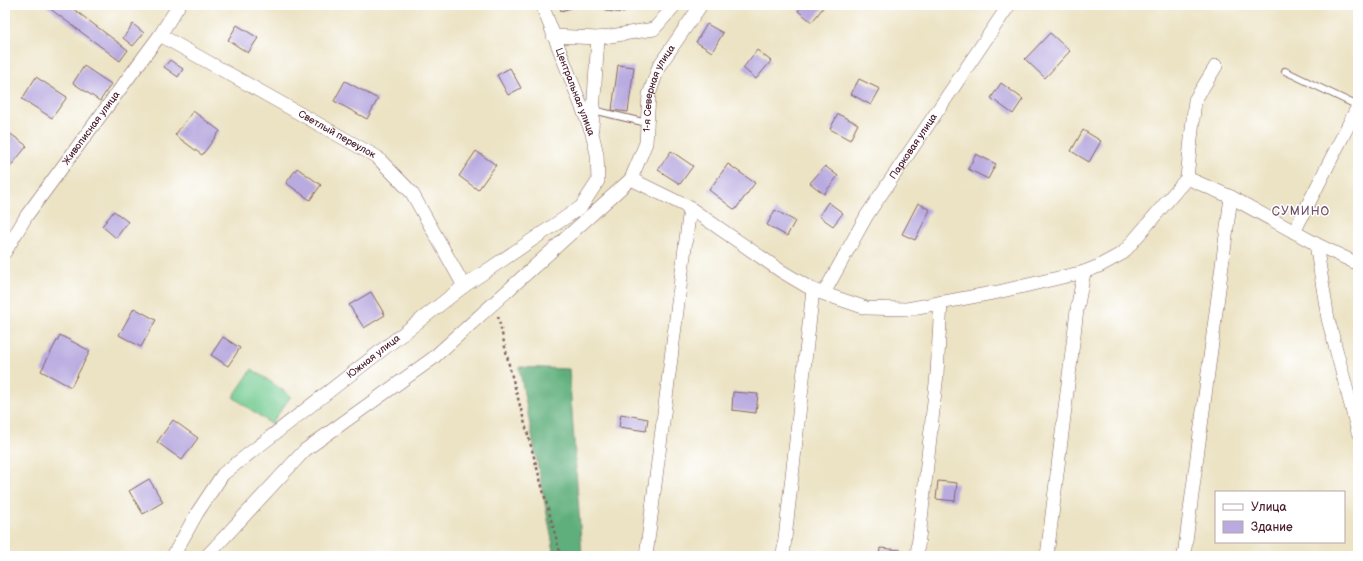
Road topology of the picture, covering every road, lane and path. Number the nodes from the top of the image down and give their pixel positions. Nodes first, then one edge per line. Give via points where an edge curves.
1 (179, 5) edge
2 (542, 5) edge
3 (675, 5) edge
4 (701, 5) edge
5 (1009, 5) edge
6 (160, 35) junction
7 (553, 36) junction
8 (598, 38) junction
9 (1216, 66) dead end
10 (1285, 71) dead end
11 (1358, 106) edge
12 (593, 110) junction
13 (647, 123) junction
14 (592, 133) junction
15 (1187, 178) junction
16 (631, 179) junction
17 (598, 181) joint
18 (1231, 197) junction
19 (690, 208) junction
20 (1294, 232) junction
21 (1316, 244) junction
22 (5, 252) edge
23 (1358, 264) edge
24 (1084, 272) junction
25 (464, 286) junction
26 (819, 291) junction
27 (495, 302) junction
28 (941, 302) junction
29 (1358, 432) edge
30 (173, 556) edge
31 (207, 556) edge
32 (561, 556) edge
33 (646, 556) edge
34 (783, 556) edge
35 (917, 556) edge
36 (1046, 556) edge
37 (1184, 556) edge

1 - 6 street, Живописная улица
2 - 7 street, Центральная улица
3 - 8 street via 654,29
4 - 13 street, 1-я Северная улица via 659,66 649,95
5 - 26 street, Парковая улица via 867,215
6 - 22 street, Живописная улица via 27,215
6 - 25 street, Светлый переулок via 377,157 412,193
7 - 8 street
7 - 14 street, Центральная улица
8 - 12 street
9 - 15 street via 1195,100
10 - 11 lane
11 - 20 street
12 - 13 lane
12 - 14 street
13 - 16 street, 1-я Северная улица via 646,143
14 - 17 street, Центральная улица via 597,154
15 - 18 street
15 - 24 street via 1123,253
16 - 19 street
16 - 27 street
17 - 25 street, Южная улица via 581,207
18 - 20 street
18 - 37 street
19 - 26 street via 781,271
19 - 33 street
20 - 21 street
21 - 23 street
21 - 29 street via 1328,319
24 - 28 street
24 - 36 street
25 - 30 street, Южная улица via 223,474
26 - 28 street via 866,308 907,310
26 - 34 street
27 - 31 street via 432,359 305,450
27 - 32 path via 510,370
28 - 35 street via 937,374

